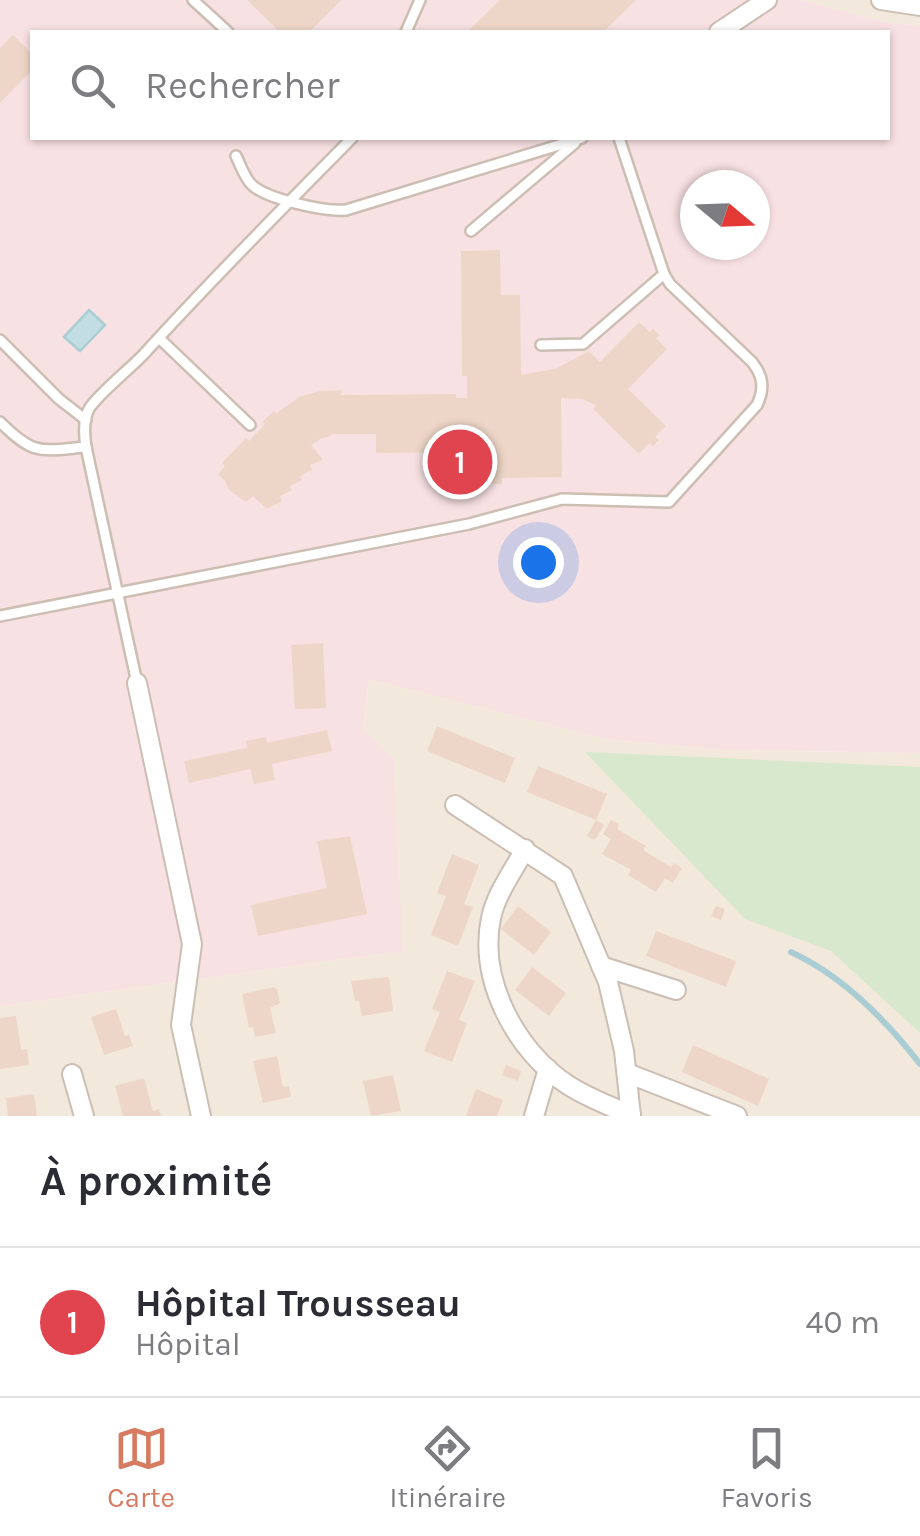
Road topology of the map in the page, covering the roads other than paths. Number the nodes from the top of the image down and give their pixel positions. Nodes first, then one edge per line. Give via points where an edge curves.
1 (193, 0) edge
2 (420, 0) edge
3 (767, 0) edge
4 (881, 0) edge
5 (920, 6) edge
6 (226, 30) edge
7 (407, 30) edge
8 (723, 30) edge
9 (346, 140) edge
10 (574, 140) edge
11 (579, 140) edge
12 (620, 140) edge
13 (236, 156) dead end
14 (288, 202) junction
15 (472, 231) dead end
16 (664, 274) junction
17 (159, 338) junction
18 (0, 340) edge
19 (541, 345) dead end
20 (86, 420) junction
21 (0, 422) edge
22 (250, 426) dead end
23 (86, 447) junction
24 (116, 592) junction
25 (0, 616) edge
26 (137, 683) joint
27 (456, 805) dead end
28 (525, 849) junction
29 (601, 966) junction
30 (676, 990) dead end
31 (548, 1068) junction
32 (628, 1073) junction
33 (72, 1074) dead end
34 (84, 1116) edge
35 (200, 1116) edge
36 (534, 1116) edge
37 (631, 1116) edge
38 (737, 1116) edge

1 - 6 lane
2 - 7 lane
3 - 8 street
4 - 5 street
9 - 14 lane
10 - 14 lane via 346,210
11 - 15 lane
12 - 16 lane
13 - 14 lane via 251,185
14 - 17 lane
16 - 19 lane via 583,344
16 - 24 lane via 752,362 762,383 757,405 668,502 562,499 469,524
17 - 20 lane via 95,402
17 - 22 lane
18 - 20 lane
20 - 23 lane
21 - 23 lane via 35,449
23 - 24 lane
24 - 25 lane
24 - 26 lane
26 - 35 street via 192,944 181,1025
27 - 28 street
28 - 29 street via 562,876
28 - 31 street via 497,900 488,944 504,1009
29 - 30 street
29 - 32 street
31 - 36 street
31 - 37 street via 567,1085
32 - 37 street
32 - 38 street
33 - 34 street

